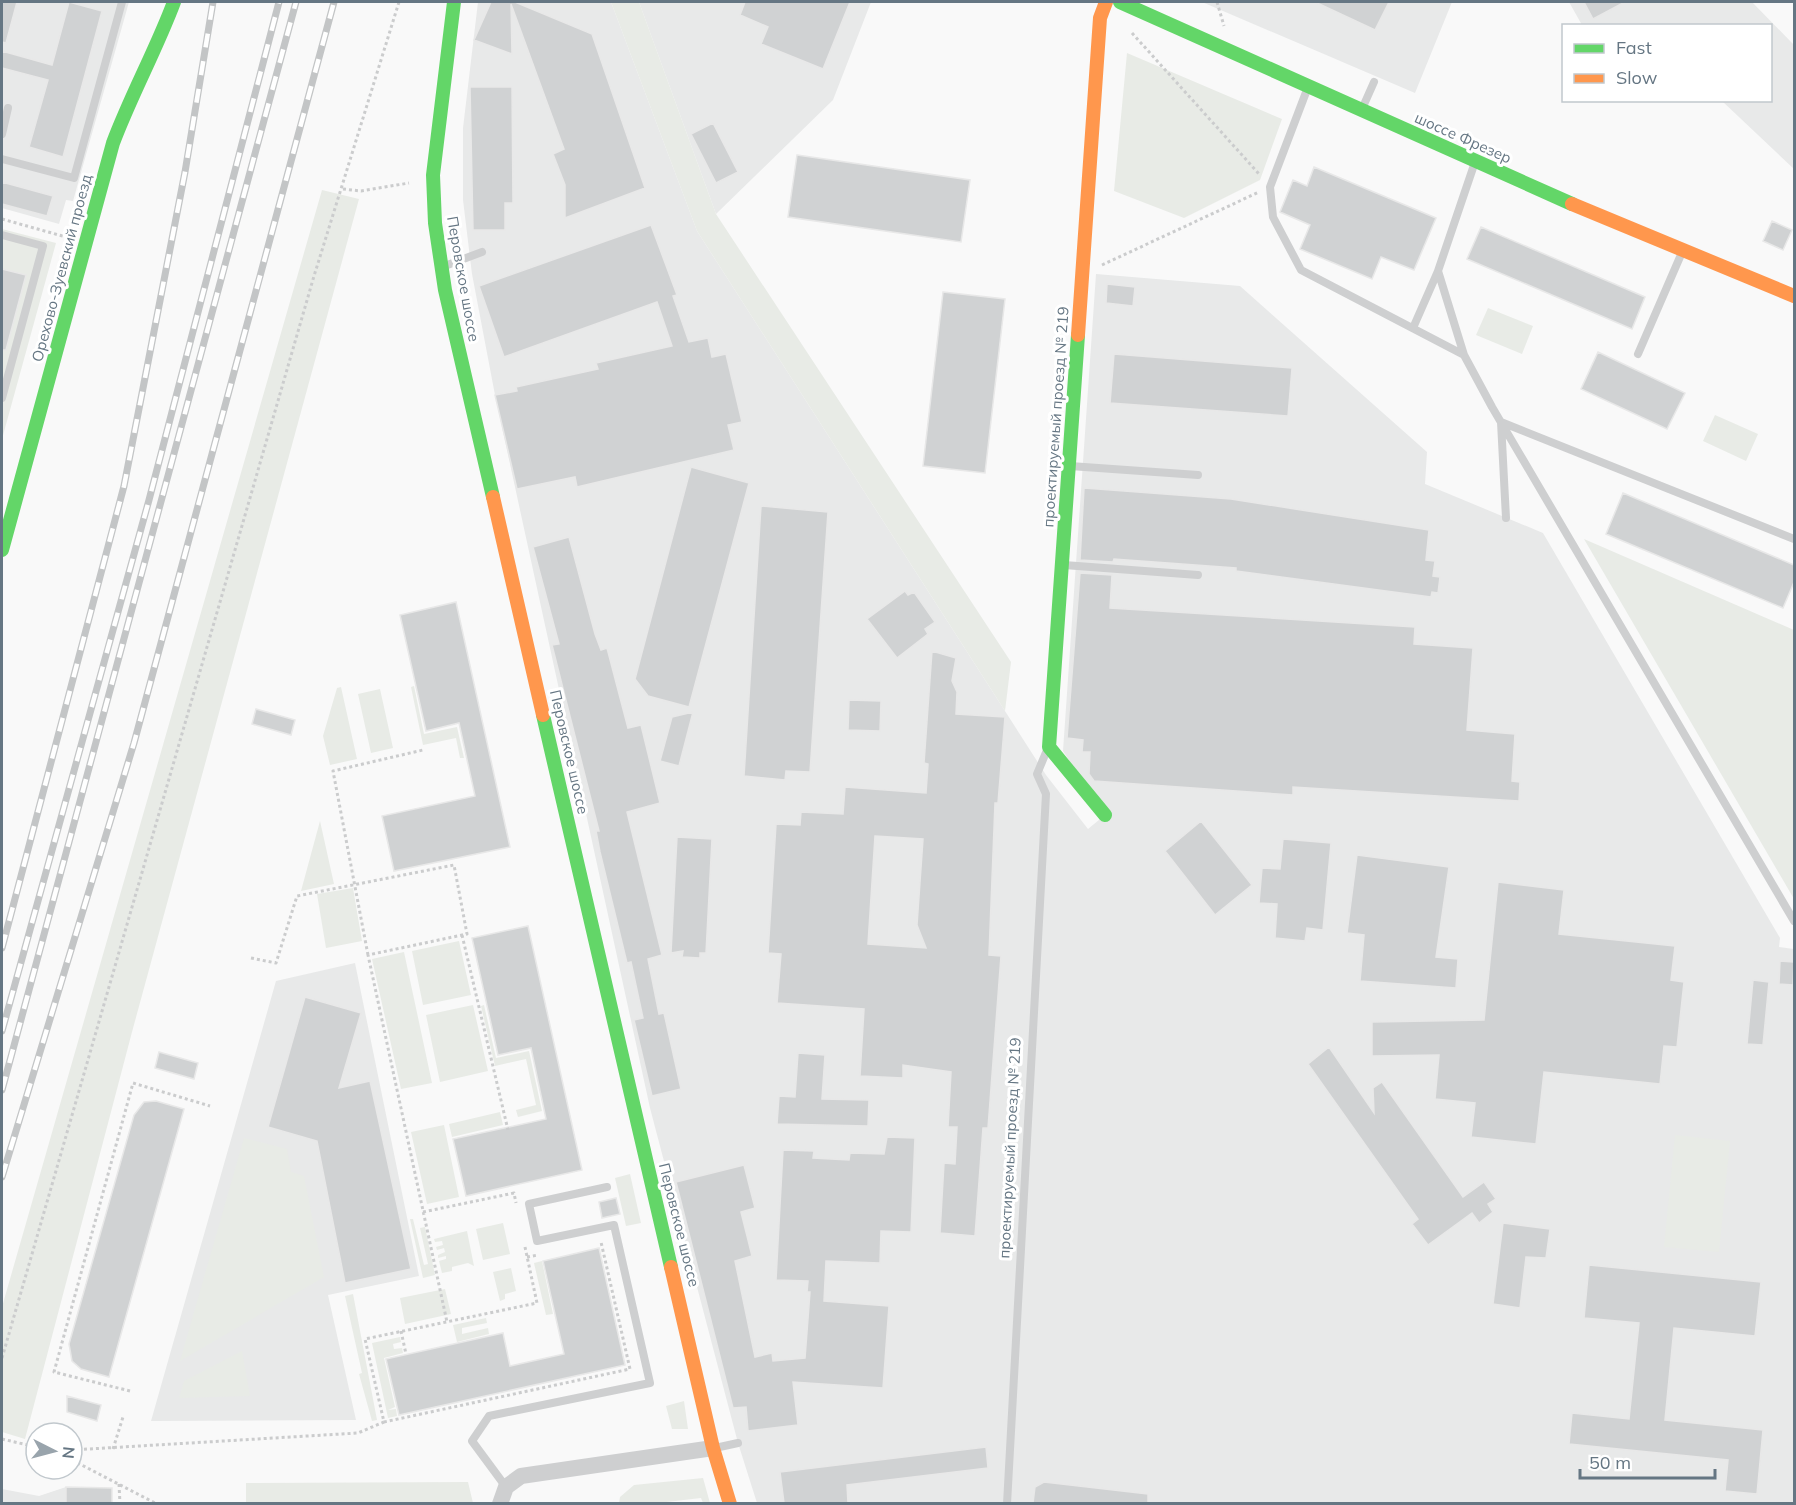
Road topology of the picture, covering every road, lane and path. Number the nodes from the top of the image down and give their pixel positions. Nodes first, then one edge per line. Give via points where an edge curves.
1 (122, 2) edge
2 (174, 2) edge
3 (399, 2) edge
4 (454, 2) edge
5 (1106, 2) edge
6 (1129, 3) edge
7 (1132, 33) dead end
8 (1374, 82) dead end
9 (1309, 86) junction
10 (8, 108) dead end
11 (1361, 110) junction
12 (2, 134) edge
13 (2, 159) edge
14 (1475, 161) junction
15 (409, 183) dead end
16 (1270, 187) junction
17 (343, 189) junction
18 (2, 219) edge
19 (2, 235) edge
20 (71, 238) dead end
21 (1683, 250) junction
22 (482, 252) dead end
23 (1101, 265) dead end
24 (442, 267) junction
25 (1438, 272) junction
26 (1794, 296) edge
27 (1413, 328) junction
28 (1638, 354) dead end
29 (1464, 355) junction
30 (2, 398) edge
31 (1501, 422) junction
32 (1069, 465) junction
33 (1198, 474) dead end
34 (1506, 518) dead end
35 (1794, 539) edge
36 (2, 550) edge
37 (1062, 565) junction
38 (1198, 575) dead end
39 (1049, 747) junction
40 (423, 750) dead end
41 (1105, 815) dead end
42 (355, 884) junction
43 (1794, 921) edge
44 (462, 935) junction
45 (368, 955) junction
46 (251, 958) dead end
47 (210, 1106) dead end
48 (508, 1130) dead end
49 (607, 1187) dead end
50 (516, 1204) dead end
51 (423, 1212) junction
52 (523, 1236) dead end
53 (592, 1244) dead end
54 (549, 1253) dead end
55 (527, 1257) junction
56 (447, 1322) junction
57 (401, 1331) junction
58 (406, 1354) dead end
59 (2, 1358) edge
60 (130, 1392) dead end
61 (123, 1417) dead end
62 (384, 1422) junction
63 (2, 1439) edge
64 (738, 1443) dead end
65 (24, 1444) edge
66 (713, 1448) junction
67 (84, 1449) edge
68 (113, 1449) junction
69 (84, 1466) edge
70 (119, 1484) junction
71 (506, 1487) junction
72 (120, 1503) edge
73 (157, 1503) edge
74 (500, 1503) edge
75 (730, 1503) edge
76 (1007, 1503) edge

1 - 13 lane via 74,178
2 - 36 street, Орехово-Зуевский проезд via 113,143
3 - 17 path
4 - 24 street, Перовское шоссе via 433,175
5 - 32 street, проектируемый проезд № 219 via 1100,18 1078,424
6 - 9 street, шоссе Фрезер
7 - 16 path
8 - 11 lane
9 - 11 street, шоссе Фрезер
9 - 16 lane
10 - 12 lane
11 - 14 street, шоссе Фрезер
14 - 21 street, шоссе Фрезер
14 - 25 lane
15 - 17 path via 361,191
16 - 23 path
16 - 27 lane via 1273,217 1301,270
17 - 59 path via 314,276
18 - 20 path
19 - 30 lane via 43,246
21 - 26 street, шоссе Фрезер
21 - 28 lane
22 - 24 lane
24 - 66 street, Перовское шоссе
25 - 27 lane
25 - 29 lane
27 - 29 lane
29 - 31 lane
31 - 34 lane
31 - 35 lane
31 - 43 lane
32 - 33 lane
32 - 37 street, проектируемый проезд № 219
37 - 38 lane
37 - 39 street, проектируемый проезд № 219
39 - 41 street
39 - 76 lane, проектируемый проезд № 219 via 1037,774 1046,794
40 - 42 path via 333,771
42 - 44 path via 454,865 467,934
42 - 45 path
42 - 46 path via 297,896 276,963
44 - 45 path
44 - 48 path
45 - 51 path
47 - 60 path via 133,1083 54,1372
49 - 71 lane via 529,1204 537,1241 614,1225 650,1383 489,1416 472,1440
50 - 51 path via 514,1193
51 - 56 path
52 - 55 path
53 - 62 path via 602,1242 630,1370
54 - 55 path
55 - 56 path via 537,1304
56 - 57 path
57 - 58 path
57 - 62 path via 365,1339
61 - 68 path
62 - 68 path via 358,1433
63 - 65 path
64 - 66 lane
66 - 71 street via 521,1476
66 - 75 street, Перовское шоссе
67 - 68 path
69 - 70 path
70 - 72 path
70 - 73 path
71 - 74 street

